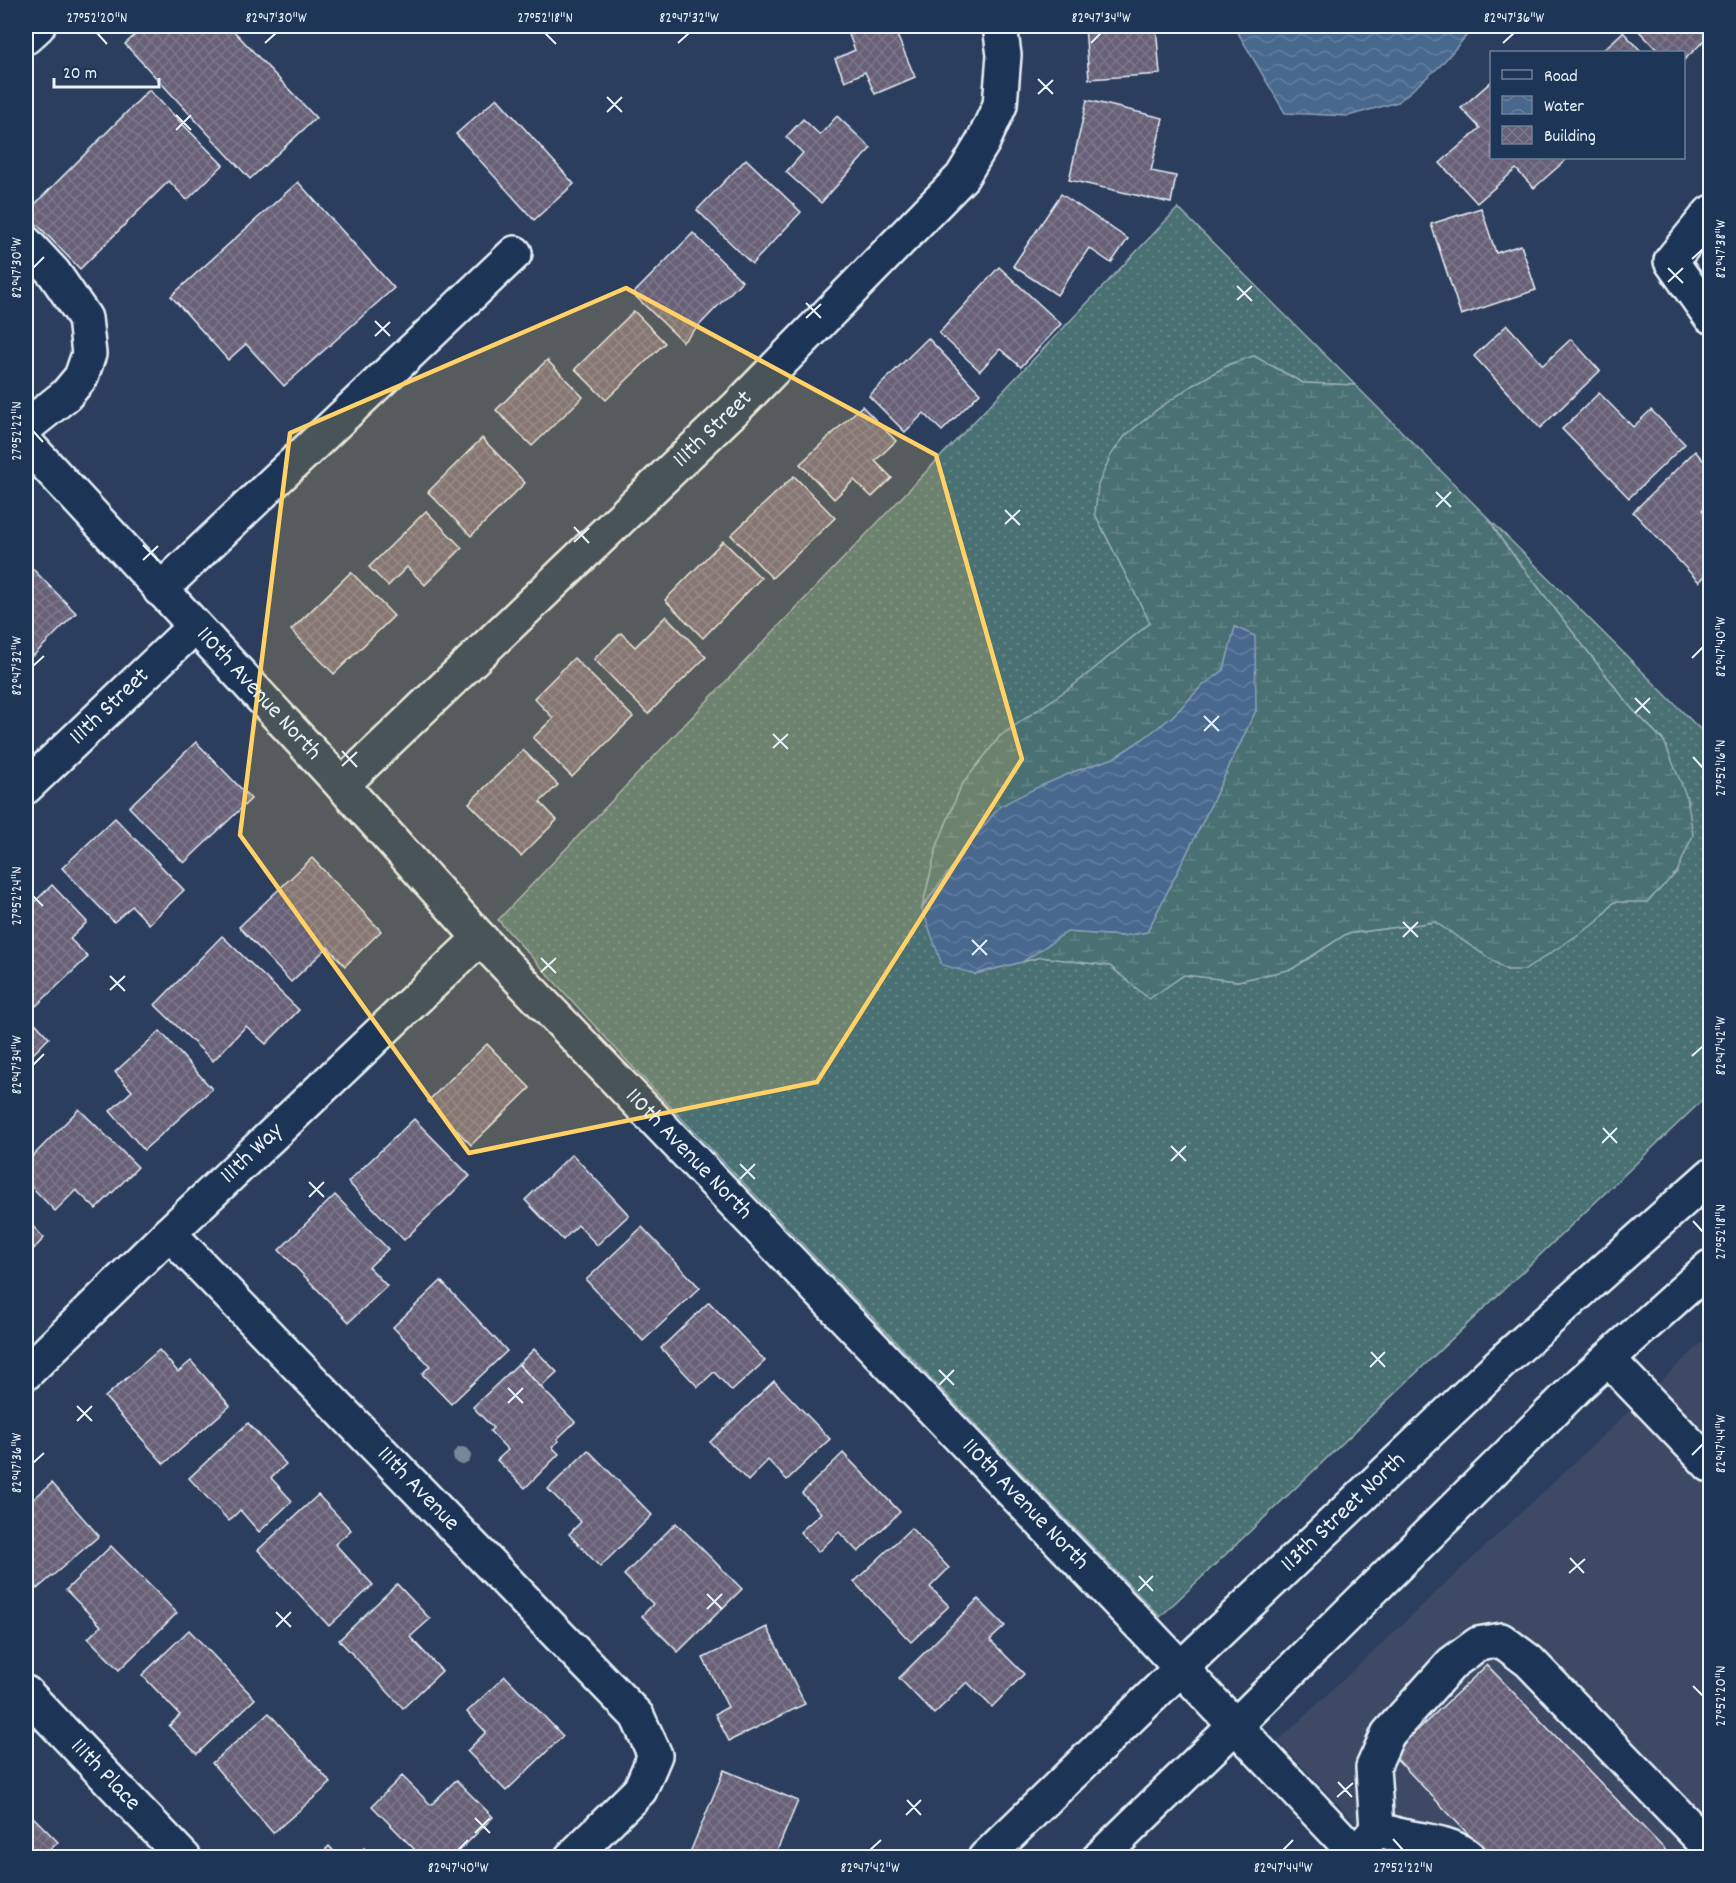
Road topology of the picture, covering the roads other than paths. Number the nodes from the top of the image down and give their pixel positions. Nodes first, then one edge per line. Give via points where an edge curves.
1 (38, 26) edge
2 (1000, 26) edge
3 (26, 37) edge
4 (1710, 213) edge
5 (26, 243) edge
6 (515, 253) dead end
7 (1710, 316) edge
8 (26, 427) edge
9 (26, 443) edge
10 (160, 590) junction
11 (194, 627) junction
12 (342, 785) junction
13 (26, 787) edge
14 (480, 938) junction
15 (1710, 1176) edge
16 (169, 1233) junction
17 (1710, 1267) edge
18 (1608, 1359) junction
19 (26, 1373) edge
20 (1710, 1465) edge
21 (1181, 1668) junction
22 (26, 1693) edge
23 (1236, 1725) junction
24 (1377, 1828) junction
25 (1710, 1848) edge
26 (1358, 1855) edge
27 (184, 1857) edge
28 (571, 1857) edge
29 (985, 1857) edge
30 (1099, 1857) edge
31 (1470, 1857) edge

1 - 3 street
2 - 12 street, 111th Street via 1004,56 1000,105 962,177 736,408
4 - 7 street via 1671,261
5 - 8 street via 54,273 86,318 89,354 81,377 66,395
6 - 10 street
9 - 10 street, 110th Avenue North
10 - 11 street, 110th Avenue North
11 - 12 street, 110th Avenue North
11 - 13 street, 111th Street
12 - 14 street, 110th Avenue North
14 - 16 street, 111th Way
14 - 21 street, 110th Avenue North
15 - 21 street, 113th Street North via 1504,1360
16 - 19 street, 111th Way
16 - 28 street, 111th Avenue via 637,1716 655,1755 640,1790
17 - 18 street
18 - 20 street
18 - 23 street
21 - 23 street, 110th Avenue North
21 - 29 street, 113th Street North
22 - 27 street, 111th Place
23 - 26 street, 110th Avenue North
23 - 30 street
24 - 25 street via 1373,1767 1388,1734 1452,1663 1478,1644 1501,1640 1529,1661
24 - 26 street
24 - 31 street

